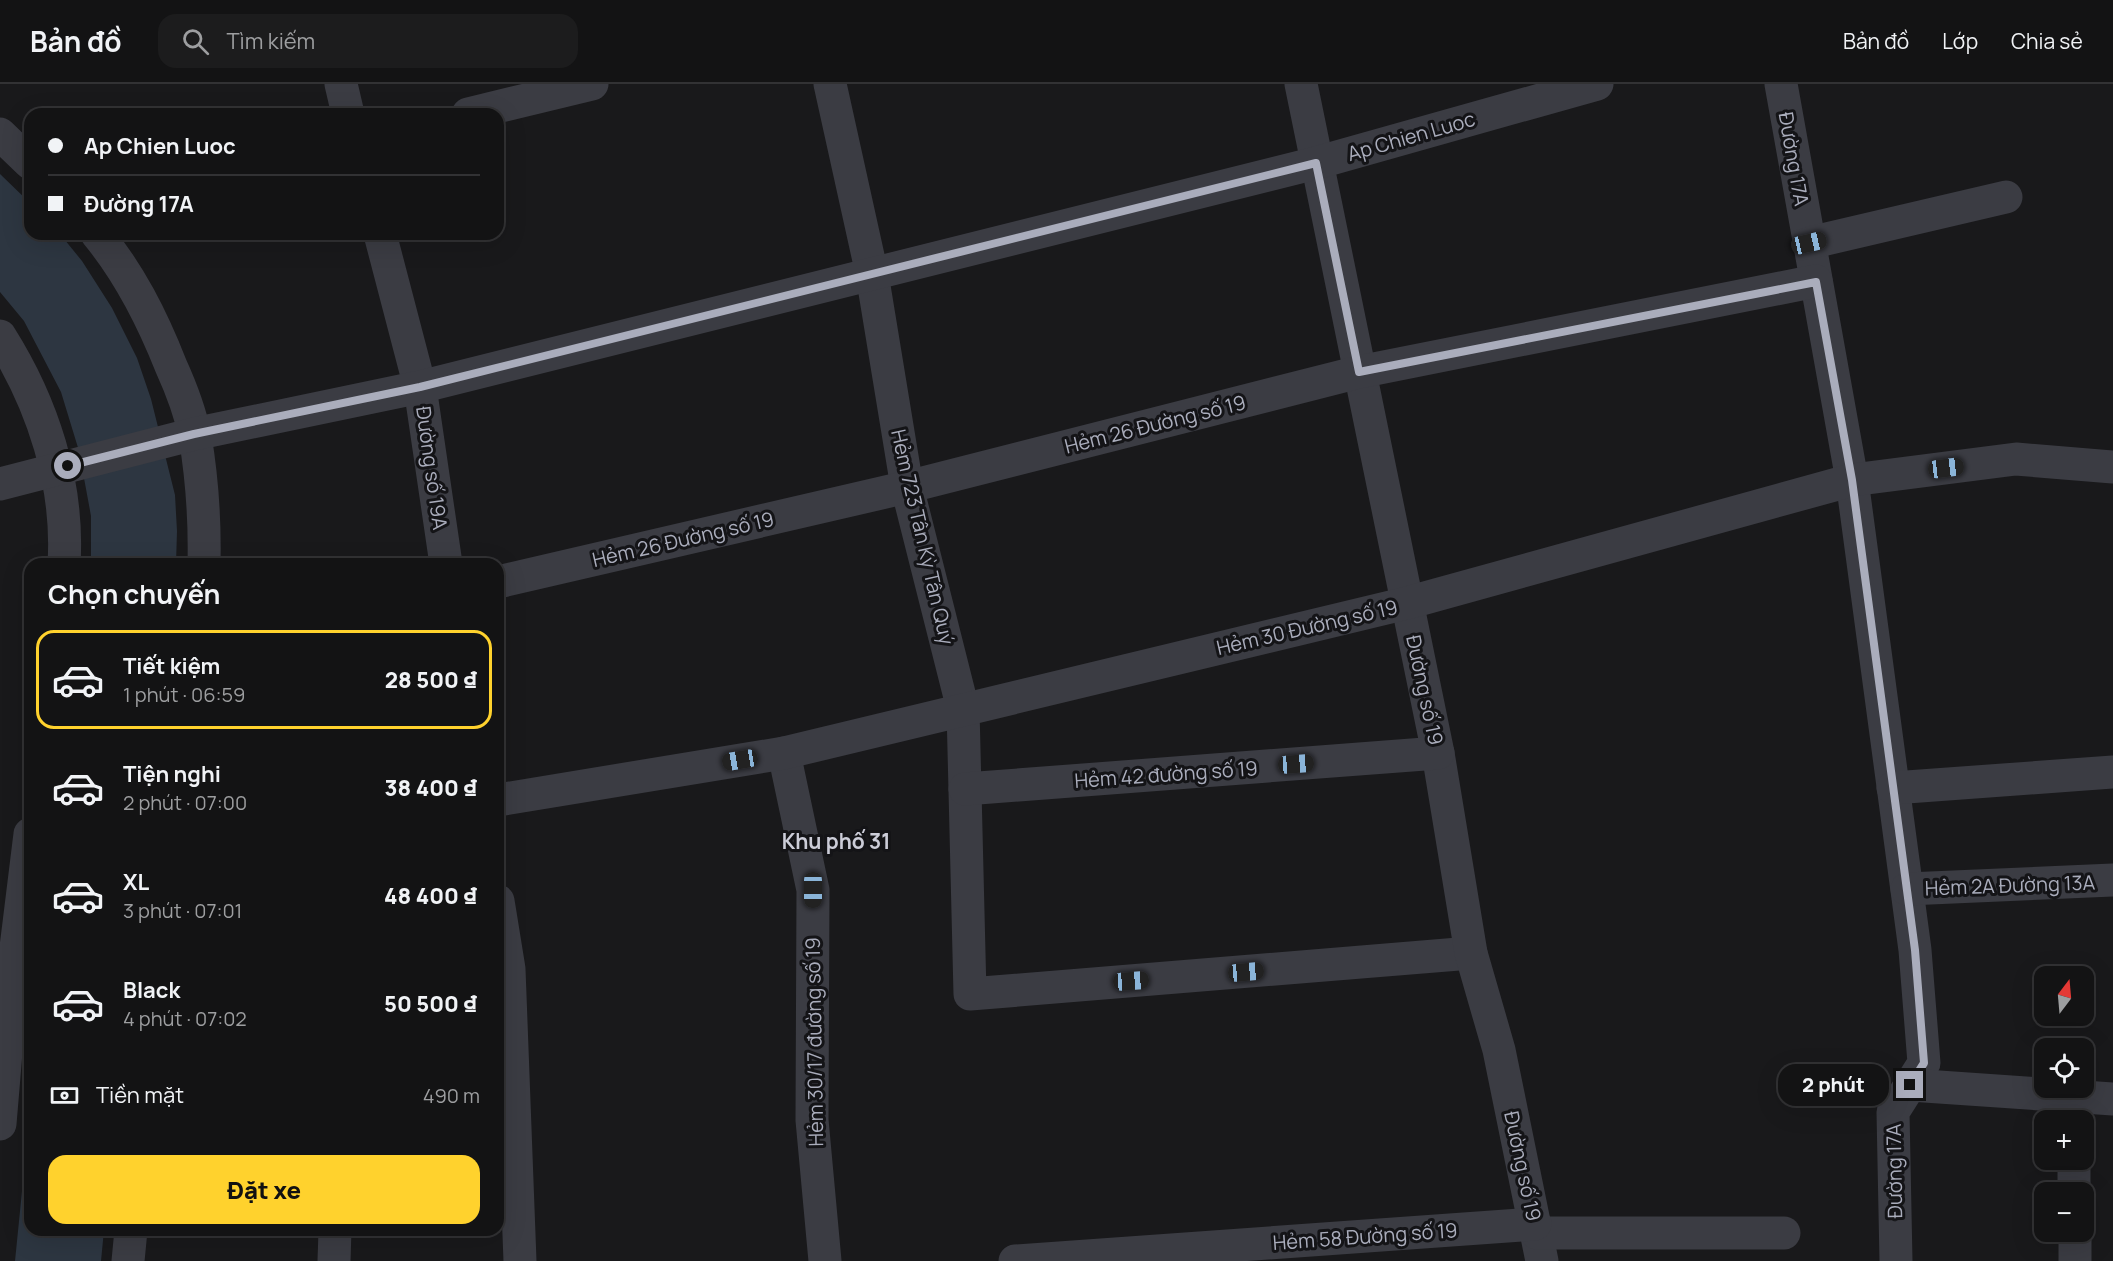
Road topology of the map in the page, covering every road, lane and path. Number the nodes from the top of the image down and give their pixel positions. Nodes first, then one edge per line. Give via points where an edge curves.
1 (340, 84) edge
2 (592, 84) edge
3 (830, 84) edge
4 (1301, 84) edge
5 (1597, 84) edge
6 (1781, 84) edge
7 (346, 108) edge
8 (493, 108) edge
9 (0, 134) edge
10 (24, 157) edge
11 (1316, 163) junction
12 (2006, 197) dead end
13 (102, 240) edge
14 (382, 240) edge
15 (1809, 243) junction
16 (872, 274) junction
17 (1816, 282) junction
18 (0, 336) edge
19 (1359, 372) junction
20 (420, 387) junction
21 (181, 437) junction
22 (68, 466) junction
23 (2113, 467) edge
24 (1852, 480) junction
25 (0, 484) edge
26 (907, 487) junction
27 (64, 558) edge
28 (204, 558) edge
29 (445, 558) edge
30 (504, 581) edge
31 (1407, 603) junction
32 (963, 709) junction
33 (784, 753) junction
34 (1438, 753) junction
35 (2113, 772) edge
36 (1893, 788) junction
37 (965, 789) junction
38 (504, 799) edge
39 (24, 870) edge
40 (2113, 880) edge
41 (1906, 889) junction
42 (504, 938) edge
43 (1471, 953) junction
44 (6, 980) edge
45 (1910, 1085) junction
46 (2113, 1099) edge
47 (2073, 1108) edge
48 (0, 1124) edge
49 (1784, 1233) dead end
50 (130, 1236) edge
51 (334, 1236) edge
52 (1538, 1239) edge
53 (2075, 1242) edge
54 (128, 1261) edge
55 (334, 1261) edge
56 (520, 1261) edge
57 (825, 1261) edge
58 (1015, 1261) edge
59 (1896, 1261) edge
60 (2075, 1261) edge

1 - 7 street
2 - 8 street
3 - 16 street, Hẻm 723 Tân Kỳ Tân Quý
4 - 11 street, Đường số 19
5 - 11 street, Ap Chien Luoc
6 - 15 street, Đường 17A
9 - 10 street
11 - 16 street, Ap Chien Luoc
11 - 19 street, Đường số 19
12 - 15 street
13 - 21 street via 121,264 151,318 183,394
14 - 20 street, Đường số 19A
15 - 17 street, Đường 17A
16 - 20 street, Ap Chien Luoc
16 - 26 street, Hẻm 723 Tân Kỳ Tân Quý
17 - 19 street, Hẻm 26 Đường số 19
17 - 24 street, Đường 17A
18 - 22 street via 35,400 46,432
19 - 26 street, Hẻm 26 Đường số 19
19 - 31 street, Đường số 19
20 - 21 street, Ap Chien Luoc
20 - 29 street, Đường số 19A
21 - 22 street, Ap Chien Luoc
21 - 28 street via 202,498
22 - 25 street, Ap Chien Luoc
22 - 27 street
23 - 24 street, Hẻm 30 Đường số 19 via 2016,459
24 - 31 street, Hẻm 30 Đường số 19
24 - 36 street, Đường 17A
26 - 30 street, Hẻm 26 Đường số 19
26 - 32 street, Hẻm 723 Tân Kỳ Tân Quý
31 - 32 street, Hẻm 30 Đường số 19
31 - 34 street, Đường số 19
32 - 33 street, Hẻm 30 Đường số 19
32 - 37 street, Hẻm 723 Tân Kỳ Tân Quý
33 - 38 street, Hẻm 30 Đường số 19
33 - 57 street, Hẻm 30/17 đường số 19 via 813,890 812,1120
34 - 37 street, Hẻm 42 đường số 19
34 - 43 street, Đường số 19
35 - 36 street
36 - 41 street, Đường 17A
37 - 43 street, Hẻm 723 Tân Kỳ Tân Quý via 970,994
39 - 44 street
40 - 41 street, Hẻm 2A Đường 13A
41 - 45 street, Đường 17A via 1924,1063
42 - 56 street via 509,969
43 - 52 street, Đường số 19 via 1499,1050
44 - 48 street
45 - 47 street
45 - 59 street, Đường 17A via 1893,1112
46 - 47 street
49 - 52 street, Hẻm 58 Đường số 19
50 - 54 street
51 - 55 street
52 - 58 street, Hẻm 58 Đường số 19
53 - 60 street

